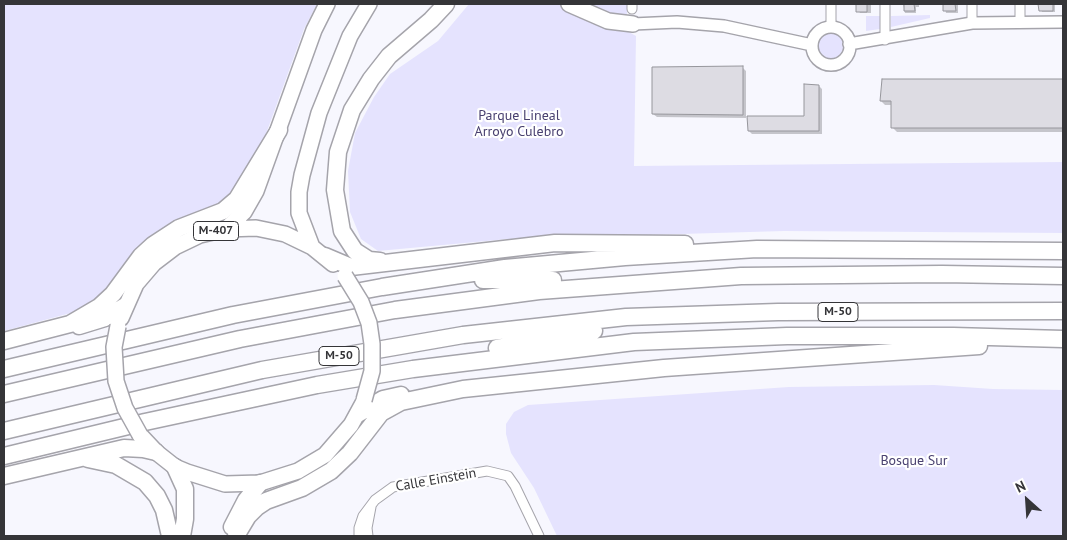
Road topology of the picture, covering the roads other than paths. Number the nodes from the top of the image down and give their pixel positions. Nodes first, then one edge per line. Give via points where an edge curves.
1 (327, 4) edge
2 (369, 4) edge
3 (378, 4) edge
4 (446, 4) edge
5 (569, 4) edge
6 (831, 4) edge
7 (885, 4) edge
8 (972, 4) edge
9 (1020, 4) edge
10 (633, 12) edge
11 (1063, 22) edge
12 (972, 23) junction
13 (1020, 23) junction
14 (831, 27) junction
15 (885, 40) junction
16 (849, 44) junction
17 (812, 45) junction
18 (338, 66) junction
19 (279, 130) junction
20 (226, 229) junction
21 (312, 247) junction
22 (757, 249) junction
23 (1063, 251) edge
24 (325, 256) junction
25 (392, 263) junction
26 (1063, 276) edge
27 (597, 285) junction
28 (382, 287) junction
29 (124, 306) junction
30 (1063, 311) edge
31 (680, 316) junction
32 (1063, 341) edge
33 (4, 342) edge
34 (4, 368) edge
35 (413, 369) junction
36 (463, 389) junction
37 (4, 394) edge
38 (361, 407) junction
39 (4, 431) edge
40 (156, 452) junction
41 (4, 456) edge
42 (81, 458) junction
43 (175, 467) junction
44 (4, 476) edge
45 (260, 484) junction
46 (371, 506) junction
47 (170, 536) edge
48 (182, 536) edge
49 (228, 536) edge
50 (236, 536) edge
51 (359, 536) edge
52 (368, 536) edge
53 (539, 536) edge

1 - 19 highway, M-407 via 314,30
2 - 18 highway via 350,36
3 - 18 highway
4 - 25 highway via 389,56 371,79 352,110 338,152 335,190 342,231 362,257
5 - 10 highway via 608,21
6 - 14 street
7 - 15 street
8 - 12 street
9 - 13 street
10 - 17 street via 677,22 724,26
11 - 13 street
12 - 13 street
12 - 15 street
14 - 16 street via 846,34
14 - 17 street via 816,34
15 - 16 street
16 - 17 street via 842,61 831,64 819,61
18 - 21 highway via 319,113 299,192 299,213
19 - 20 highway, M-407 via 256,191 244,212
19 - 33 highway via 237,199 223,212 179,228 153,245 99,307 70,324
20 - 21 highway, M-407 via 256,228 285,234
20 - 29 highway, M-407 via 200,235 154,263 136,284
21 - 24 highway, M-407
22 - 23 highway
22 - 25 highway via 741,245 555,243
22 - 28 highway via 505,268
24 - 25 highway via 351,268
24 - 38 highway, M-407, bridge via 344,276 361,302 368,324 372,371
26 - 27 highway via 741,276
27 - 28 highway via 579,280 475,280
27 - 37 highway via 395,310 240,339
28 - 34 highway via 233,314
29 - 33 highway via 95,322
29 - 40 highway, M-407, bridge via 114,347 116,381 124,408 140,435
30 - 31 highway, M-50 via 778,312
31 - 35 highway via 474,353
31 - 39 highway, M-50 via 626,317 400,345 262,370
32 - 35 highway via 953,336 787,336 634,342
32 - 36 highway via 664,368
35 - 41 highway via 250,399
36 - 38 highway via 383,398
36 - 50 highway via 390,407 374,420 336,467 302,488 256,507
38 - 45 highway, M-407 via 336,444 314,463
40 - 42 highway via 124,448
40 - 43 highway, M-407
42 - 44 highway
42 - 47 highway via 116,465 145,482 164,510
43 - 45 highway, M-407 via 211,481
43 - 48 highway, M-407 via 186,489
45 - 49 highway via 241,508
46 - 51 street, Calle Einstein via 360,522
46 - 52 street
46 - 53 street, Calle Einstein via 381,494 400,485 498,472 508,476 515,486

